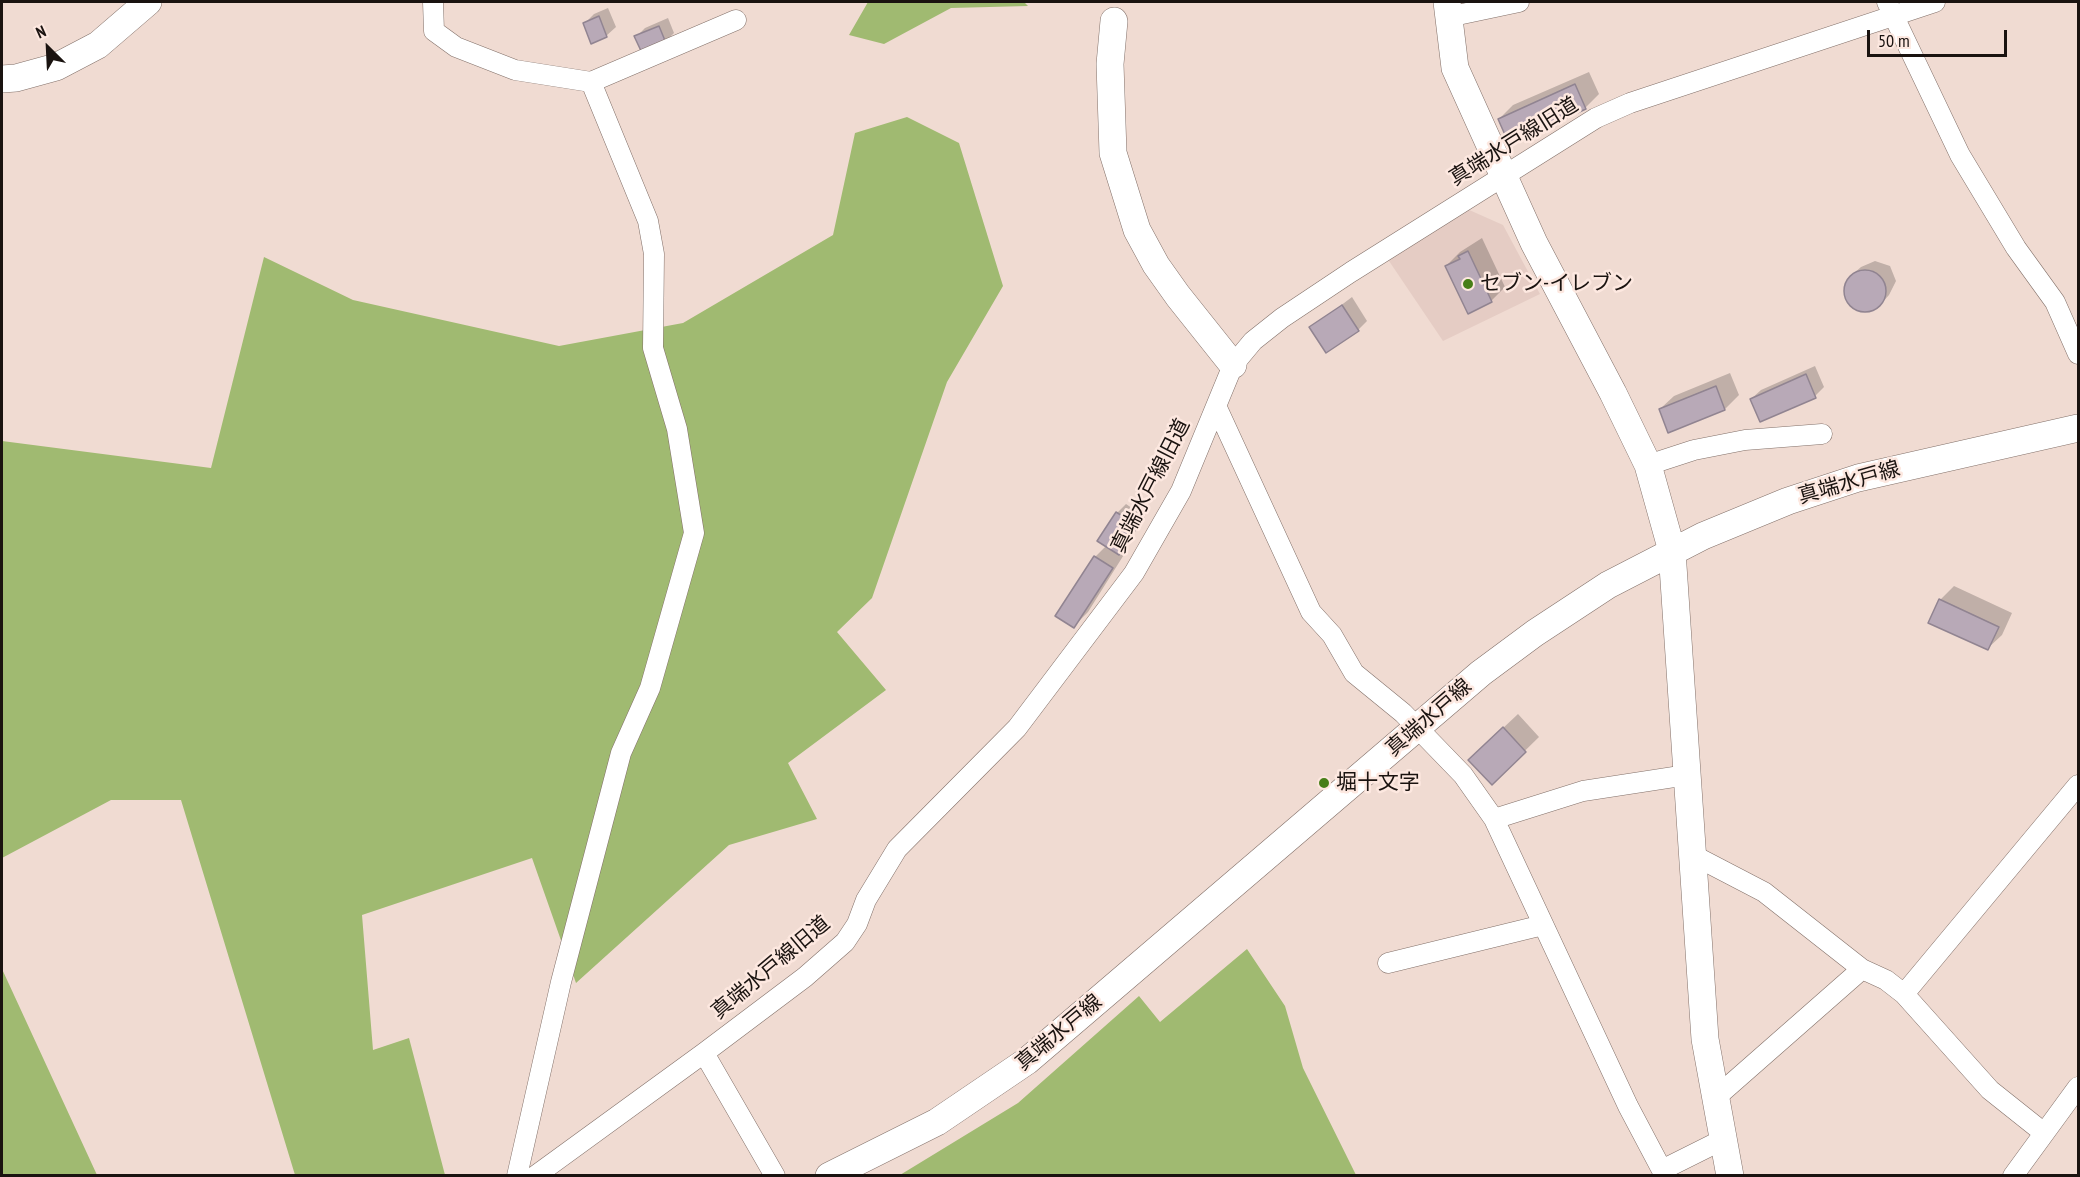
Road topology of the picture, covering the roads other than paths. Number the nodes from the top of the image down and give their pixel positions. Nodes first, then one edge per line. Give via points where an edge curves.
1 (148, 2) edge
2 (433, 2) edge
3 (1519, 2) edge
4 (1935, 2) edge
5 (1447, 9) edge
6 (1891, 9) edge
7 (736, 20) dead end
8 (1114, 21) dead end
9 (2, 79) edge
10 (591, 82) junction
11 (1503, 176) junction
12 (2079, 354) edge
13 (1233, 365) junction
14 (1217, 408) junction
15 (2079, 428) edge
16 (1822, 434) dead end
17 (1648, 465) junction
18 (1672, 551) junction
19 (1417, 728) junction
20 (1687, 775) junction
21 (2078, 788) edge
22 (1494, 819) junction
23 (1691, 854) junction
24 (1543, 926) junction
25 (1389, 963) dead end
26 (1862, 969) junction
27 (1904, 994) junction
28 (705, 1053) junction
29 (2079, 1087) edge
30 (1714, 1099) junction
31 (2044, 1133) junction
32 (1722, 1140) junction
33 (1664, 1173) edge
34 (517, 1176) edge
35 (535, 1176) edge
36 (775, 1176) edge
37 (829, 1176) edge
38 (1730, 1176) edge
39 (2013, 1176) edge

1 - 9 street via 98,45 56,68
2 - 10 street via 434,31 456,47 514,70
3 - 5 street
4 - 6 street, 真端水戸線旧道
5 - 11 street via 1455,68
6 - 11 street, 真端水戸線旧道 via 1800,45 1630,103 1596,118
6 - 12 street via 1960,155 2016,248 2055,302
7 - 10 street
8 - 13 street via 1110,64 1113,153 1137,230 1161,273
10 - 34 street via 648,221 654,254 653,348 677,429 694,533 650,688 621,753 561,982
11 - 13 street, 真端水戸線旧道 via 1282,318 1253,341
11 - 17 street
13 - 14 street, 真端水戸線旧道
14 - 19 street via 1311,612 1332,635 1354,674
14 - 28 street, 真端水戸線旧道 via 1181,491 1134,573 1017,729 897,849 845,942
15 - 18 street, 真端水戸線 via 1858,478 1788,501
16 - 17 street via 1745,440 1694,450
17 - 18 street
18 - 19 street, 真端水戸線 via 1608,585 1535,633
18 - 20 street
19 - 22 street via 1463,775
19 - 37 street, 真端水戸線 via 1027,1061 936,1122
20 - 22 street via 1582,791
20 - 23 street
21 - 27 street
22 - 24 street
23 - 26 street via 1764,892
23 - 30 street via 1705,1039
24 - 25 street
24 - 33 street
26 - 27 street
26 - 30 street
27 - 31 street via 1990,1090
28 - 35 street, 真端水戸線旧道
28 - 36 street
29 - 31 street
30 - 32 street
31 - 39 street
32 - 33 street
32 - 38 street

